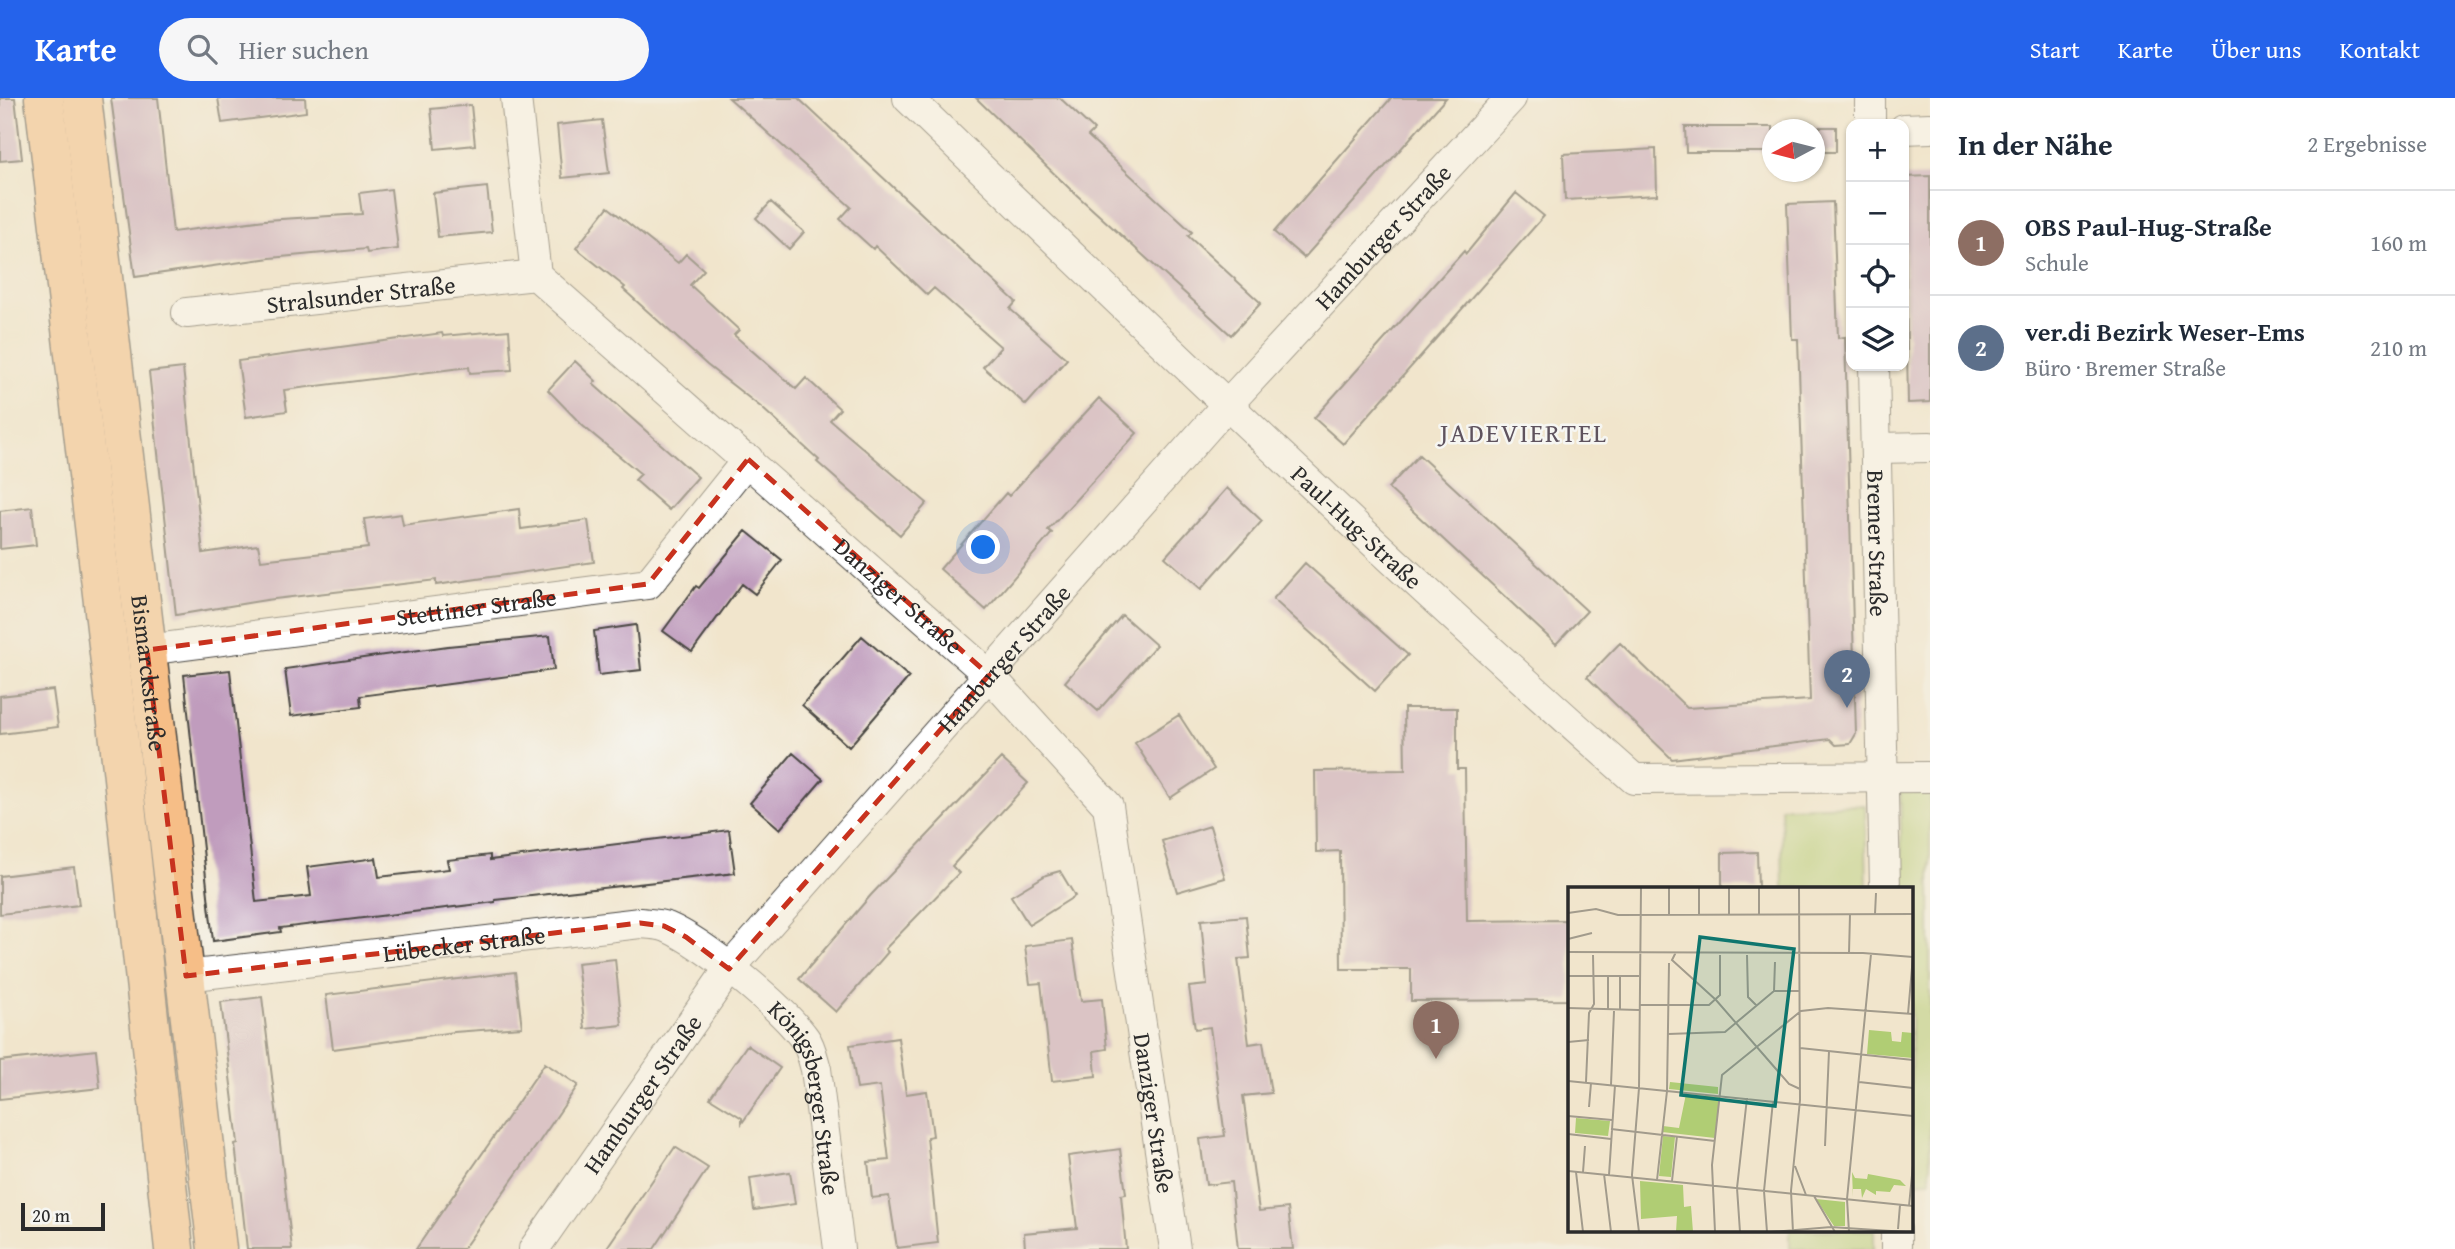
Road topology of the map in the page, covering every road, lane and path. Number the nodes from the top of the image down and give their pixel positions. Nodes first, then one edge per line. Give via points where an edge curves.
1 (44, 98) edge
2 (82, 98) edge
3 (516, 98) edge
4 (908, 98) edge
5 (1511, 98) edge
6 (1870, 98) edge
7 (1870, 119) edge
8 (1930, 128) edge
9 (1909, 129) edge
10 (536, 275) junction
11 (187, 313) dead end
12 (1874, 371) edge
13 (1226, 406) junction
14 (1930, 447) edge
15 (1876, 448) junction
16 (748, 459) junction
17 (147, 650) junction
18 (989, 675) junction
19 (1881, 776) junction
20 (1930, 777) edge
21 (1885, 887) edge
22 (729, 969) junction
23 (186, 976) junction
24 (174, 1249) edge
25 (217, 1249) edge
26 (534, 1249) edge
27 (839, 1249) edge
28 (1175, 1249) edge

1 - 24 main road, Bismarckstraße
2 - 17 main road, Bismarckstraße
3 - 10 street
4 - 13 street, Paul-Hug-Straße
5 - 13 street, Hamburger Straße
6 - 7 street
8 - 9 street
10 - 11 street, Stralsunder Straße
10 - 16 street, Danziger Straße
12 - 15 street, Bremer Straße
13 - 18 street, Hamburger Straße
13 - 19 street, Paul-Hug-Straße via 1475,639 1634,779
14 - 15 street
15 - 19 street, Bremer Straße
16 - 17 street, Stettiner Straße via 648,584
16 - 18 street, Danziger Straße
17 - 23 main road, Bismarckstraße
18 - 22 street, Hamburger Straße
18 - 28 street, Danziger Straße via 1108,806
19 - 20 street, Paul-Hug-Straße
19 - 21 street, Bremer Straße
22 - 23 street, Lübecker Straße via 686,937 664,926 640,923
22 - 26 street, Hamburger Straße
22 - 27 street, Königsberger Straße via 783,1014 807,1041 816,1069
23 - 25 main road, Bismarckstraße

